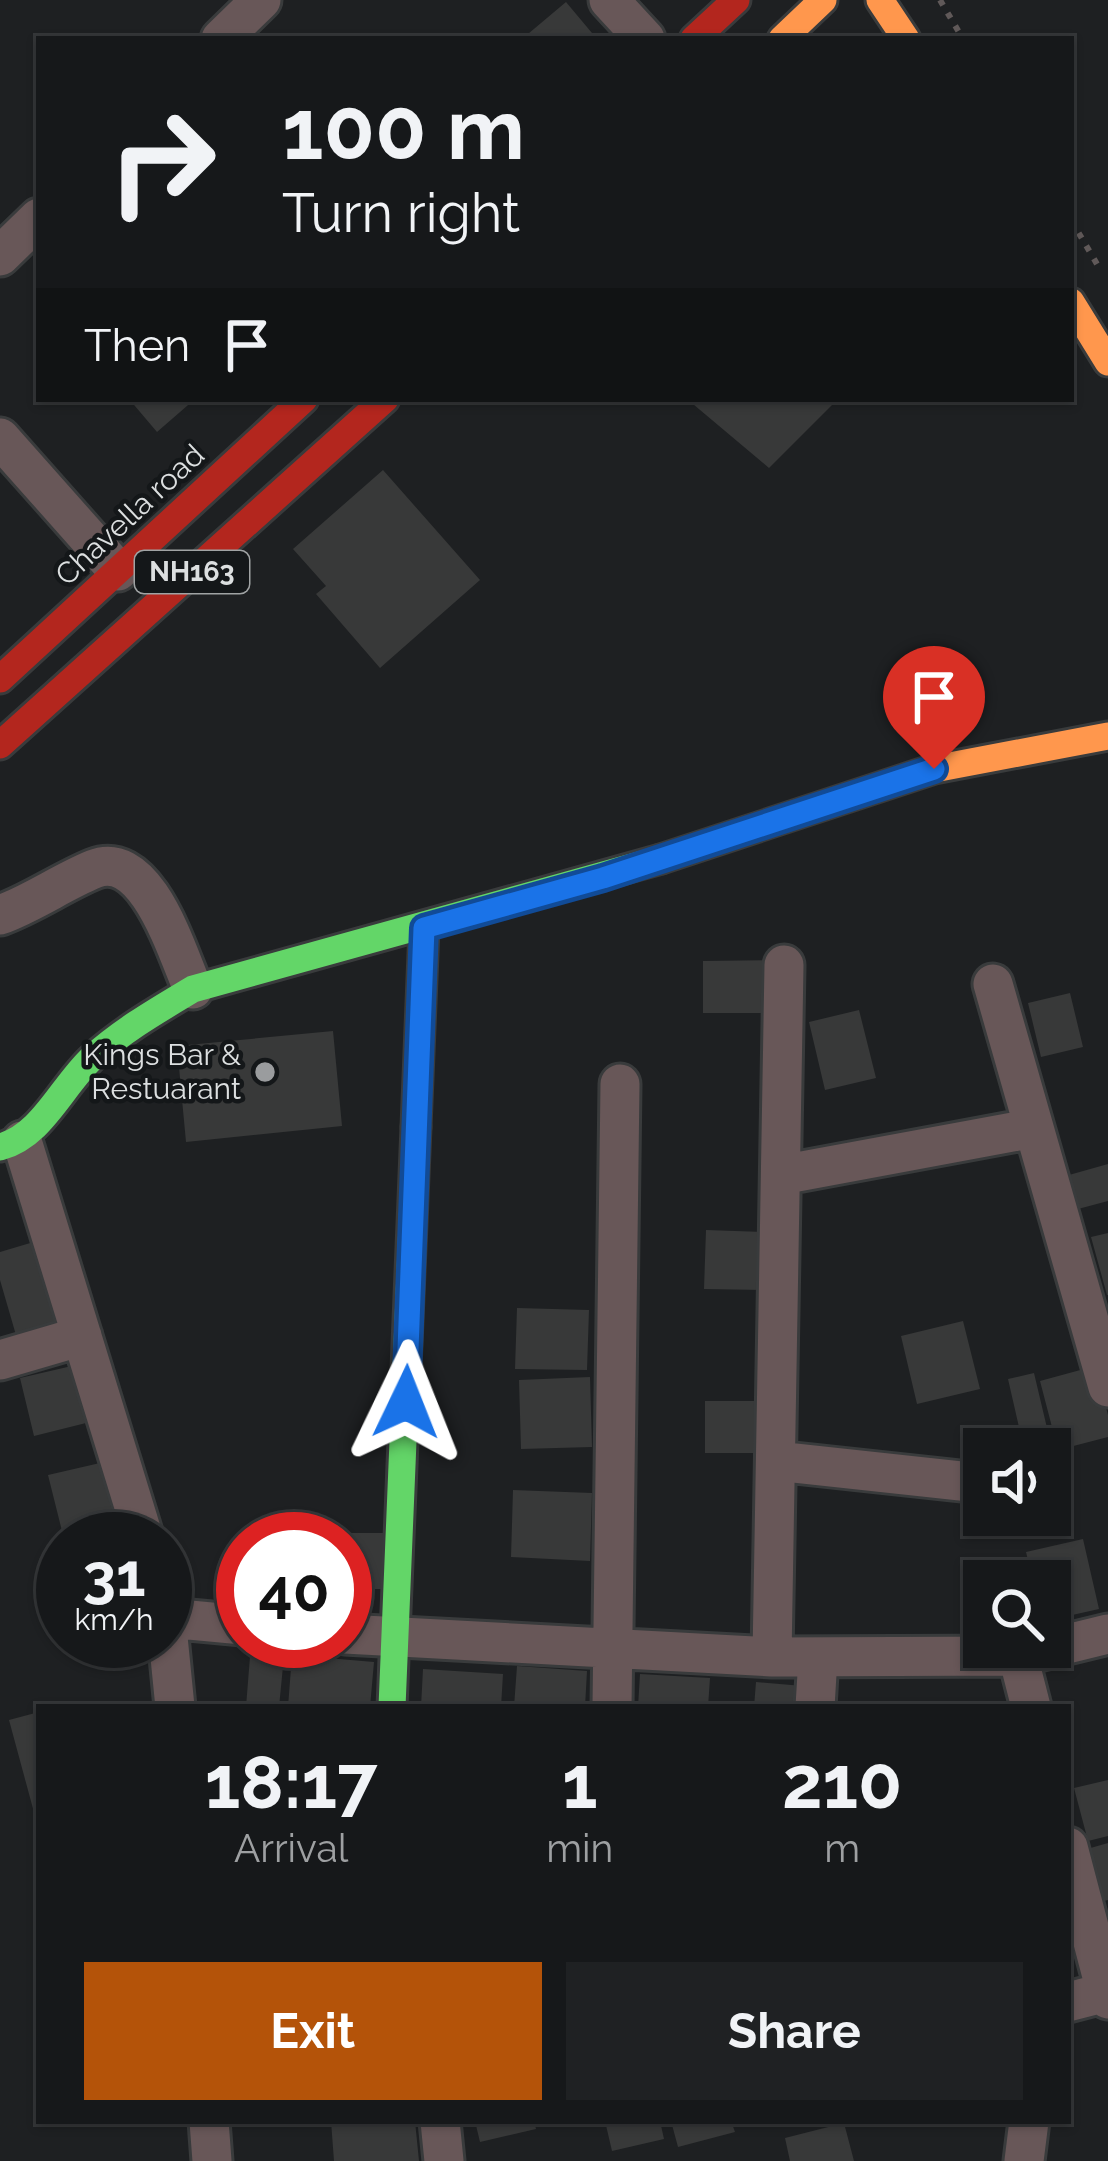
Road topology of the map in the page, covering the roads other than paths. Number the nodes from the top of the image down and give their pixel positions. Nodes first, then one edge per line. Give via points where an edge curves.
1 (261, 0) edge
2 (609, 0) edge
3 (736, 0) edge
4 (823, 0) edge
5 (880, 0) edge
6 (224, 36) edge
7 (642, 36) edge
8 (697, 36) edge
9 (785, 36) edge
10 (904, 36) edge
11 (36, 221) edge
12 (0, 256) edge
13 (1074, 307) edge
14 (1108, 362) edge
15 (301, 402) edge
16 (382, 402) edge
17 (0, 437) edge
18 (118, 571) junction
19 (0, 679) edge
20 (1108, 736) edge
21 (0, 745) edge
22 (0, 915) edge
23 (424, 928) junction
24 (784, 964) dead end
25 (993, 984) dead end
26 (194, 988) junction
27 (620, 1084) dead end
28 (1034, 1128) junction
29 (11, 1144) edge
30 (781, 1175) junction
31 (82, 1336) junction
32 (0, 1360) edge
33 (1108, 1387) edge
34 (776, 1461) junction
35 (963, 1481) edge
36 (136, 1512) edge
37 (1108, 1634) edge
38 (372, 1637) edge
39 (397, 1639) junction
40 (1071, 1643) edge
41 (616, 1650) junction
42 (963, 1656) edge
43 (818, 1657) junction
44 (772, 1658) junction
45 (172, 1668) edge
46 (1021, 1668) edge
47 (176, 1704) edge
48 (392, 1704) edge
49 (612, 1704) edge
50 (815, 1704) edge
51 (1030, 1704) edge
52 (1071, 1864) edge
53 (1094, 1997) edge
54 (208, 2124) edge
55 (440, 2124) edge
56 (1029, 2124) edge
57 (212, 2161) edge
58 (444, 2161) edge
59 (1024, 2161) edge

1 - 6 street
2 - 7 street
3 - 8 main road
4 - 9 main road
5 - 10 main road
11 - 12 street
13 - 14 main road
15 - 18 main road, Chavella road / NH163
16 - 21 main road, NH163
17 - 18 street
18 - 19 main road, Chavella road / NH163
20 - 23 main road via 934,769
22 - 26 street via 97,868 122,868 152,896
23 - 26 main road
23 - 39 main road
24 - 30 street
25 - 28 street
26 - 29 main road via 88,1061
27 - 41 street
28 - 30 street
28 - 33 street
29 - 31 street
30 - 34 street
31 - 32 street
31 - 36 street
34 - 35 street
34 - 44 street
37 - 40 street
38 - 39 street
39 - 41 street
39 - 48 main road
41 - 44 street
41 - 49 street
42 - 43 street
43 - 44 street
43 - 50 street
45 - 47 street
46 - 51 street
52 - 53 street
54 - 57 street
55 - 58 street
56 - 59 street

